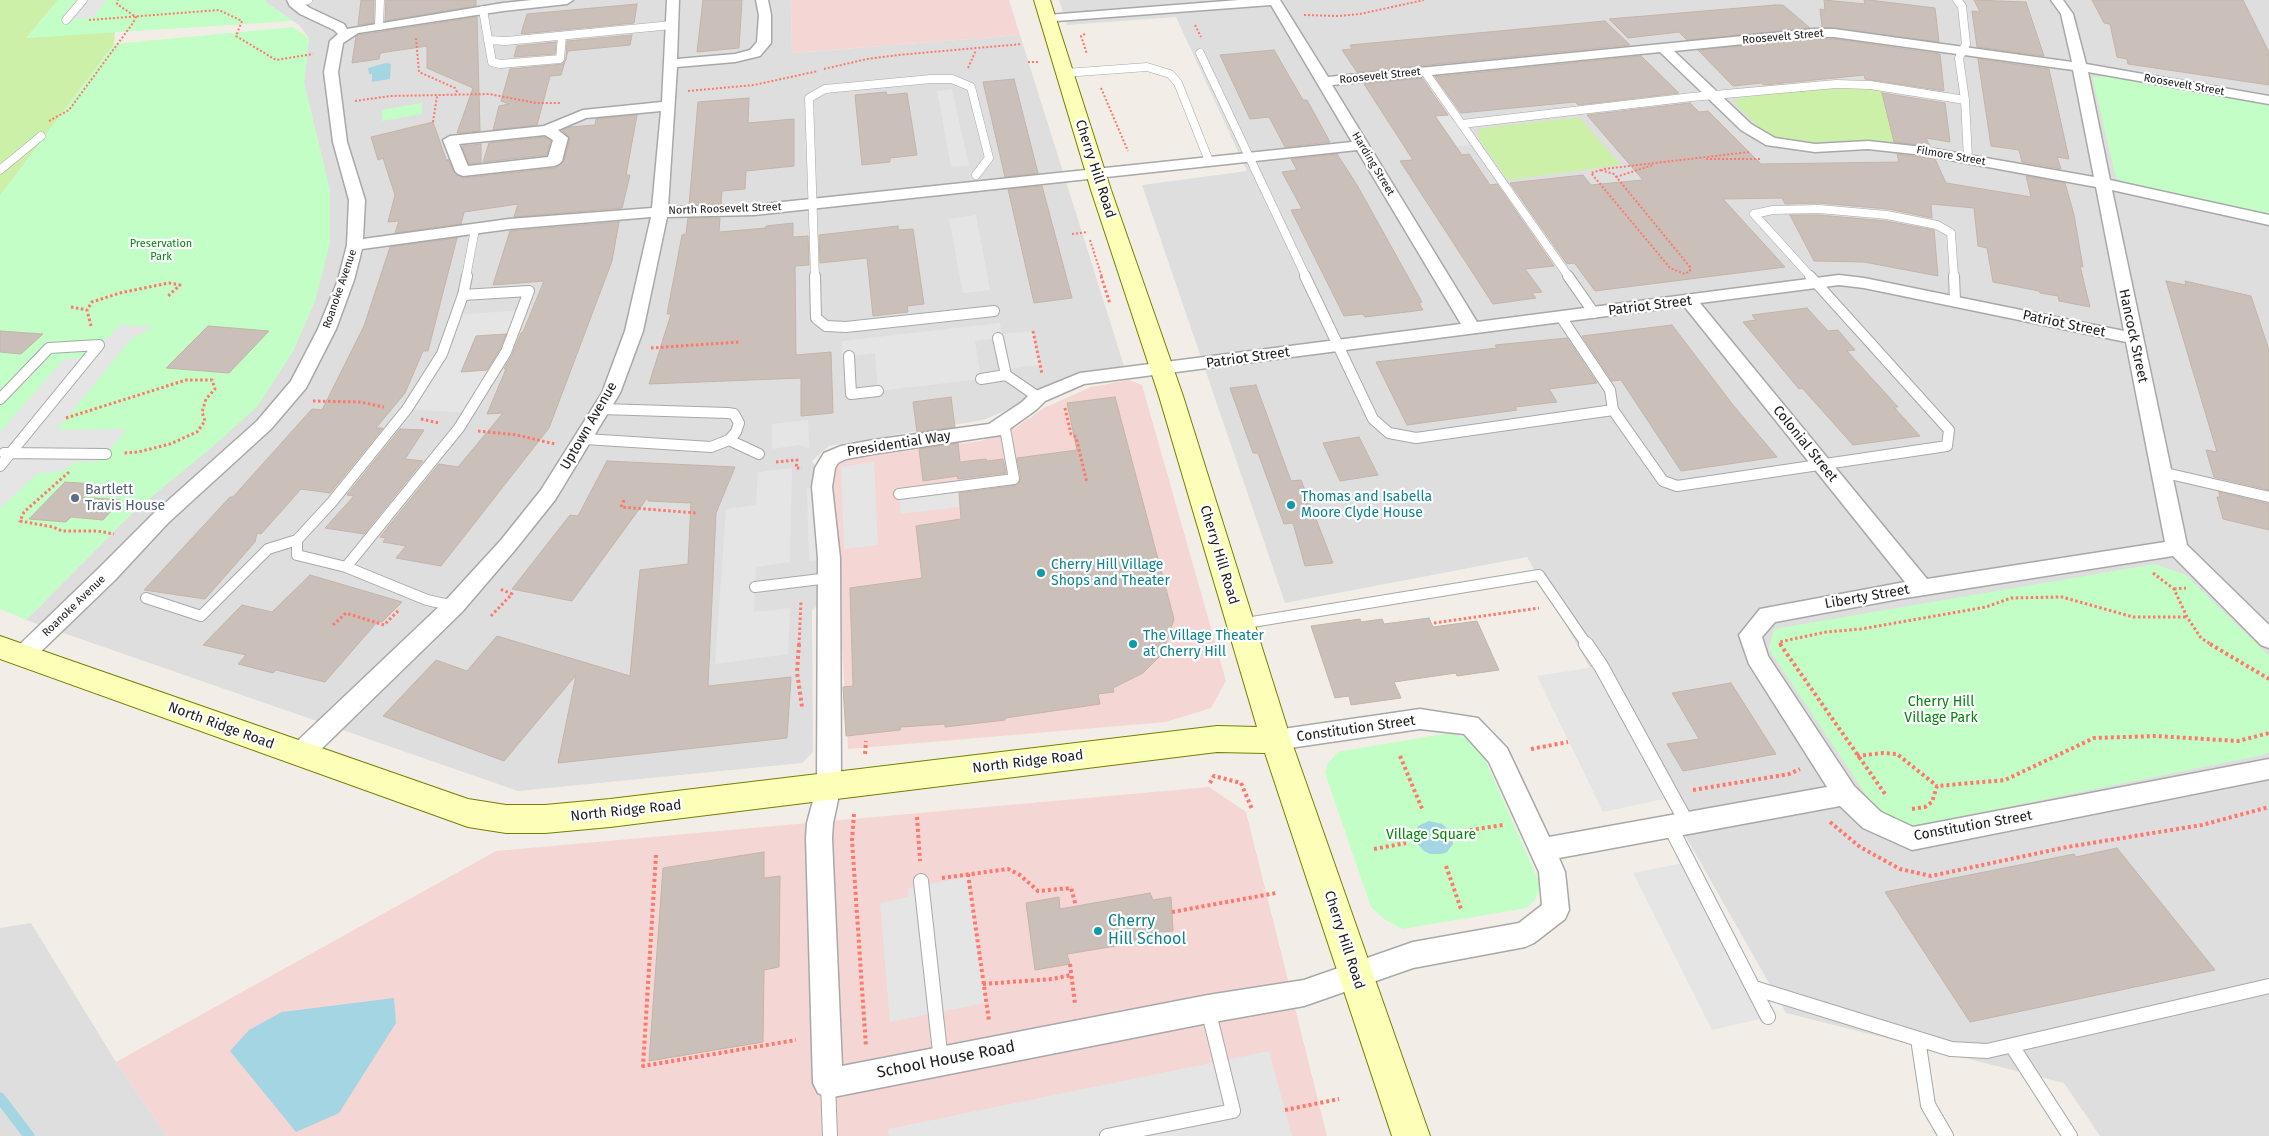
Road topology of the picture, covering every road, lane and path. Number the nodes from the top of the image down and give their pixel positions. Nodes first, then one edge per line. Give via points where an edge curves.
1 (83, 0) edge
2 (118, 0) edge
3 (308, 0) edge
4 (380, 0) edge
5 (568, 0) edge
6 (673, 0) edge
7 (762, 0) edge
8 (1042, 0) edge
9 (1958, 0) edge
10 (2057, 0) edge
11 (1274, 1) edge
12 (294, 2) edge
13 (1153, 5) edge
14 (483, 10) junction
15 (136, 16) junction
16 (1048, 19) junction
17 (66, 20) joint
18 (672, 25) junction
19 (379, 26) junction
20 (420, 32) dead end
21 (1085, 34) dead end
22 (346, 35) junction
23 (562, 37) junction
24 (488, 40) junction
25 (1664, 49) junction
26 (976, 50) dead end
27 (1964, 51) junction
28 (1200, 53) dead end
29 (316, 54) dead end
30 (670, 64) junction
31 (2080, 67) junction
32 (1094, 70) junction
33 (1425, 72) junction
34 (1065, 73) junction
35 (965, 75) dead end
36 (1324, 82) junction
37 (455, 95) junction
38 (437, 96) junction
39 (1714, 96) junction
40 (1965, 100) junction
41 (2269, 100) edge
42 (352, 102) dead end
43 (564, 103) dead end
44 (668, 106) junction
45 (433, 122) dead end
46 (1462, 124) junction
47 (547, 130) junction
48 (41, 136) joint
49 (1361, 145) junction
50 (1756, 152) dead end
51 (1249, 157) junction
52 (1691, 159) junction
53 (1766, 159) dead end
54 (1968, 159) junction
55 (1209, 161) junction
56 (1666, 162) junction
57 (1135, 169) junction
58 (0, 170) edge
59 (1601, 170) junction
60 (1096, 173) junction
61 (976, 174) dead end
62 (1616, 177) junction
63 (2102, 183) junction
64 (814, 204) junction
65 (660, 212) junction
66 (2269, 220) edge
67 (1086, 224) dead end
68 (475, 228) junction
69 (1088, 232) junction
70 (1072, 234) dead end
71 (355, 245) junction
72 (1816, 284) junction
73 (462, 295) junction
74 (167, 297) dead end
75 (1689, 301) junction
76 (1955, 301) junction
77 (1110, 304) dead end
78 (71, 308) dead end
79 (994, 311) dead end
80 (1594, 313) junction
81 (1561, 317) junction
82 (1472, 328) junction
83 (1033, 331) dead end
84 (998, 338) dead end
85 (2134, 338) junction
86 (738, 342) dead end
87 (1339, 346) junction
88 (648, 348) dead end
89 (849, 356) dead end
90 (1162, 369) junction
91 (1006, 376) junction
92 (981, 379) dead end
93 (1041, 390) junction
94 (878, 391) dead end
95 (0, 399) edge
96 (1065, 399) dead end
97 (312, 401) dead end
98 (387, 408) dead end
99 (602, 409) junction
100 (1613, 410) junction
101 (66, 418) dead end
102 (419, 418) dead end
103 (1004, 423) junction
104 (442, 424) dead end
105 (476, 431) dead end
106 (585, 439) junction
107 (729, 440) junction
108 (560, 444) dead end
109 (5, 453) edge
110 (106, 454) joint
111 (759, 454) dead end
112 (776, 462) dead end
113 (1822, 465) junction
114 (0, 466) edge
115 (73, 468) dead end
116 (803, 468) dead end
117 (2161, 472) junction
118 (1087, 483) dead end
119 (899, 494) dead end
120 (2269, 497) edge
121 (624, 500) dead end
122 (696, 513) dead end
123 (116, 535) dead end
124 (297, 540) junction
125 (2177, 548) junction
126 (2130, 556) junction
127 (346, 567) junction
128 (829, 578) junction
129 (495, 587) dead end
130 (755, 587) dead end
131 (1922, 588) junction
132 (806, 594) dead end
133 (146, 598) dead end
134 (454, 606) junction
135 (1539, 608) dead end
136 (407, 610) dead end
137 (491, 616) dead end
138 (2186, 616) junction
139 (1434, 623) dead end
140 (1240, 624) junction
141 (333, 625) dead end
142 (2269, 639) edge
143 (12, 651) edge
144 (2269, 679) edge
145 (804, 716) dead end
146 (2269, 733) edge
147 (1276, 740) junction
148 (866, 741) dead end
149 (1568, 742) dead end
150 (1531, 750) dead end
151 (300, 754) junction
152 (1400, 756) dead end
153 (1859, 756) junction
154 (865, 757) dead end
155 (1852, 757) dead end
156 (1804, 768) dead end
157 (2269, 770) edge
158 (1210, 783) dead end
159 (829, 786) junction
160 (1937, 786) junction
161 (1693, 790) dead end
162 (1845, 794) junction
163 (1886, 796) dead end
164 (2269, 807) edge
165 (1252, 809) dead end
166 (1907, 810) dead end
167 (1423, 811) dead end
168 (854, 814) dead end
169 (917, 817) dead end
170 (1825, 817) dead end
171 (1510, 824) dead end
172 (1679, 825) junction
173 (1464, 831) dead end
174 (1406, 843) dead end
175 (1374, 849) dead end
176 (1542, 850) junction
177 (656, 855) dead end
178 (1446, 866) dead end
179 (968, 874) junction
180 (921, 880) junction
181 (1276, 893) dead end
182 (1076, 906) dead end
183 (1461, 909) dead end
184 (1172, 912) dead end
185 (1070, 964) dead end
186 (1071, 975) junction
187 (1356, 976) junction
188 (983, 984) junction
189 (2269, 986) edge
190 (1754, 988) junction
191 (1076, 1004) dead end
192 (1208, 1009) junction
193 (1768, 1018) dead end
194 (989, 1021) dead end
195 (1918, 1039) junction
196 (796, 1040) dead end
197 (2012, 1046) junction
198 (866, 1050) dead end
199 (941, 1061) junction
200 (828, 1083) junction
201 (1339, 1099) dead end
202 (1285, 1110) dead end
203 (1145, 1132) edge
204 (830, 1136) edge
205 (1107, 1136) edge
206 (1410, 1136) edge
207 (1946, 1136) edge
208 (2070, 1136) edge

1 - 17 lane
2 - 15 path via 117,4
3 - 12 lane
4 - 19 lane
5 - 14 street
6 - 18 street, Uptown Avenue
7 - 30 street via 764,43 755,53
8 - 16 main road, Cherry Hill Road
9 - 27 lane via 1962,6
10 - 31 street, Hancock Street via 2067,14
11 - 13 street
11 - 36 street, Harding Street
12 - 22 street via 305,11 339,27
13 - 16 street
14 - 19 street
14 - 24 lane
15 - 17 path
15 - 29 path via 219,10 242,21 236,36 276,60
15 - 48 path via 81,96 69,110 43,125
16 - 34 main road, Cherry Hill Road
18 - 23 lane
18 - 30 street, Uptown Avenue
19 - 22 street via 354,30
20 - 37 path via 416,38 419,72 455,88
21 - 32 path via 1081,36
22 - 71 street, Roanoke Avenue via 337,42 330,72 340,142 356,200
23 - 24 lane via 506,42
23 - 24 lane via 560,59 500,64 492,62
25 - 27 street, Roosevelt Street via 1814,32
25 - 33 street, Roosevelt Street
25 - 39 street, Filmore Street
26 - 35 path
27 - 31 street, Roosevelt Street
27 - 40 lane via 1959,58
28 - 51 lane
30 - 44 street, Uptown Avenue
31 - 41 street, Roosevelt Street
31 - 63 street, Hancock Street
32 - 34 lane
32 - 55 lane via 1147,67 1170,74 1178,83
32 - 57 path
33 - 36 street, Roosevelt Street
33 - 46 lane
34 - 60 main road, Cherry Hill Road
36 - 49 street, Harding Street
37 - 38 path
37 - 43 path via 489,94 536,103
38 - 42 path via 390,96
38 - 45 path
39 - 40 lane via 1836,84 1870,85
39 - 46 lane
39 - 54 street, Filmore Street via 1746,127 1771,142 1815,148 1887,146
40 - 54 lane
44 - 47 street via 583,114
44 - 65 street, Uptown Avenue
46 - 80 lane
47 - 47 street via 508,134 450,140 463,171 554,161 561,138
48 - 58 lane
49 - 51 street
49 - 82 street, Harding Street
50 - 52 path
51 - 55 street
51 - 87 lane
52 - 53 path
52 - 56 path
54 - 63 street, Filmore Street
55 - 57 street
56 - 59 path
56 - 62 path
57 - 60 street
59 - 62 path
59 - 62 path via 1592,173 1670,268 1684,274 1690,271
60 - 64 street, North Roosevelt Street
60 - 90 main road, Cherry Hill Road
61 - 64 lane via 989,158 972,87 952,80 931,79 825,89 809,98
63 - 66 street, Filmore Street
63 - 85 street, Hancock Street
64 - 65 street, North Roosevelt Street via 754,210
64 - 79 lane via 816,318 826,326
65 - 68 street, North Roosevelt Street
65 - 99 street, Uptown Avenue via 634,331
67 - 69 path
68 - 71 street, North Roosevelt Street
68 - 73 lane
69 - 70 path
69 - 77 path
71 - 143 street, Roanoke Avenue via 346,280 327,329 299,384 286,400 264,426 161,518 107,574
72 - 75 street, Patriot Street
72 - 76 street, Patriot Street via 1839,280 1864,282
72 - 76 lane via 1754,214 1819,208 1888,215 1938,225 1951,233
72 - 113 lane via 1949,430 1947,446
73 - 124 lane via 442,354 407,409
73 - 127 lane via 529,291 506,352 459,428
74 - 78 path via 180,285 168,283 120,293 92,302 87,310
75 - 80 street, Patriot Street
75 - 113 street, Colonial Street
76 - 85 street, Patriot Street
80 - 81 street, Patriot Street
81 - 82 street, Patriot Street
81 - 100 lane via 1610,390
82 - 87 street, Patriot Street
83 - 93 path
84 - 91 lane
85 - 117 street, Hancock Street
86 - 88 path
87 - 90 street, Patriot Street
87 - 100 lane via 1373,418 1389,432 1416,438
89 - 94 lane via 851,394
90 - 93 street, Presidential Way via 1080,379
90 - 140 main road, Cherry Hill Road
91 - 92 lane
91 - 93 lane
93 - 103 street, Presidential Way via 1029,406
95 - 109 lane via 49,348 99,346
96 - 118 path via 1071,434 1076,437
97 - 98 path via 360,402
99 - 106 street, Uptown Avenue
99 - 107 lane via 734,414 739,422
100 - 113 lane via 1663,481 1677,486
101 - 110 path via 186,380 212,380 215,389 206,400 202,412 204,421 197,432 170,444 138,452
102 - 104 path
103 - 119 lane via 1014,479
103 - 128 street, Presidential Way via 994,430 873,447 831,458 825,468 822,487
105 - 108 path
106 - 107 lane via 711,447
106 - 134 street, Uptown Avenue via 548,495
107 - 111 lane
109 - 110 lane
109 - 114 lane
112 - 116 path via 796,460 796,468
113 - 131 street, Colonial Street
115 - 123 path via 24,512 20,521 62,531 98,531
117 - 120 lane
117 - 125 street, Hancock Street
121 - 122 path via 621,507
124 - 127 lane via 297,555
124 - 133 lane via 268,548 200,616
125 - 126 street, Liberty Street
125 - 142 street
126 - 131 street, Liberty Street
126 - 138 path via 2174,589
127 - 134 lane via 427,600
128 - 130 lane
128 - 159 street, Presidential Way
129 - 137 path via 512,594
131 - 162 street, Liberty Street via 1768,615 1750,635 1756,658
132 - 145 path via 801,601 797,672
134 - 151 street, Uptown Avenue
135 - 139 path
136 - 141 path via 401,608 384,625 346,613
138 - 144 path via 2201,638
138 - 153 path via 2133,617 2062,597 2011,598 1986,608 1779,642
140 - 147 main road, Cherry Hill Road
140 - 172 lane via 1539,575 1602,666
143 - 151 main road, North Ridge Road
146 - 160 path via 2238,741 2156,736 2094,738 2005,780
147 - 159 main road, North Ridge Road via 1217,739
147 - 176 street, Constitution Street via 1420,719 1470,725 1498,755
147 - 187 main road, Cherry Hill Road
148 - 154 path
149 - 150 path
151 - 159 main road, North Ridge Road via 468,813 506,819 610,813
152 - 167 path
153 - 155 path
153 - 160 path via 1897,754
153 - 163 path
156 - 161 path via 1789,774
157 - 162 street, Constitution Street via 1912,839 1872,820
158 - 165 path via 1214,776 1241,783
159 - 200 street via 819,838
160 - 166 path via 1932,802 1925,807
162 - 172 street
164 - 170 path via 2202,825 2067,847 1931,876 1892,865 1860,847
168 - 198 path via 852,840
169 - 180 path
171 - 173 path
172 - 176 street
172 - 190 lane
174 - 175 path
176 - 187 street, Constitution Street via 1552,872 1556,910 1525,934 1413,955
177 - 196 path via 643,1066
178 - 183 path
179 - 180 path
179 - 182 path via 1008,869 1038,891 1071,888
179 - 188 path
180 - 199 lane
181 - 184 path
185 - 186 path
186 - 188 path via 1052,980
186 - 191 path
187 - 192 street, School House Road via 1304,993
187 - 206 main road, Cherry Hill Road
188 - 194 path
189 - 197 lane
190 - 193 lane
190 - 195 lane
192 - 199 street, School House Road
192 - 203 lane via 1233,1111
195 - 197 lane via 1951,1049 1987,1051
195 - 207 lane via 1928,1105
197 - 208 lane
199 - 200 street, School House Road
200 - 204 lane
201 - 202 path
203 - 205 lane

